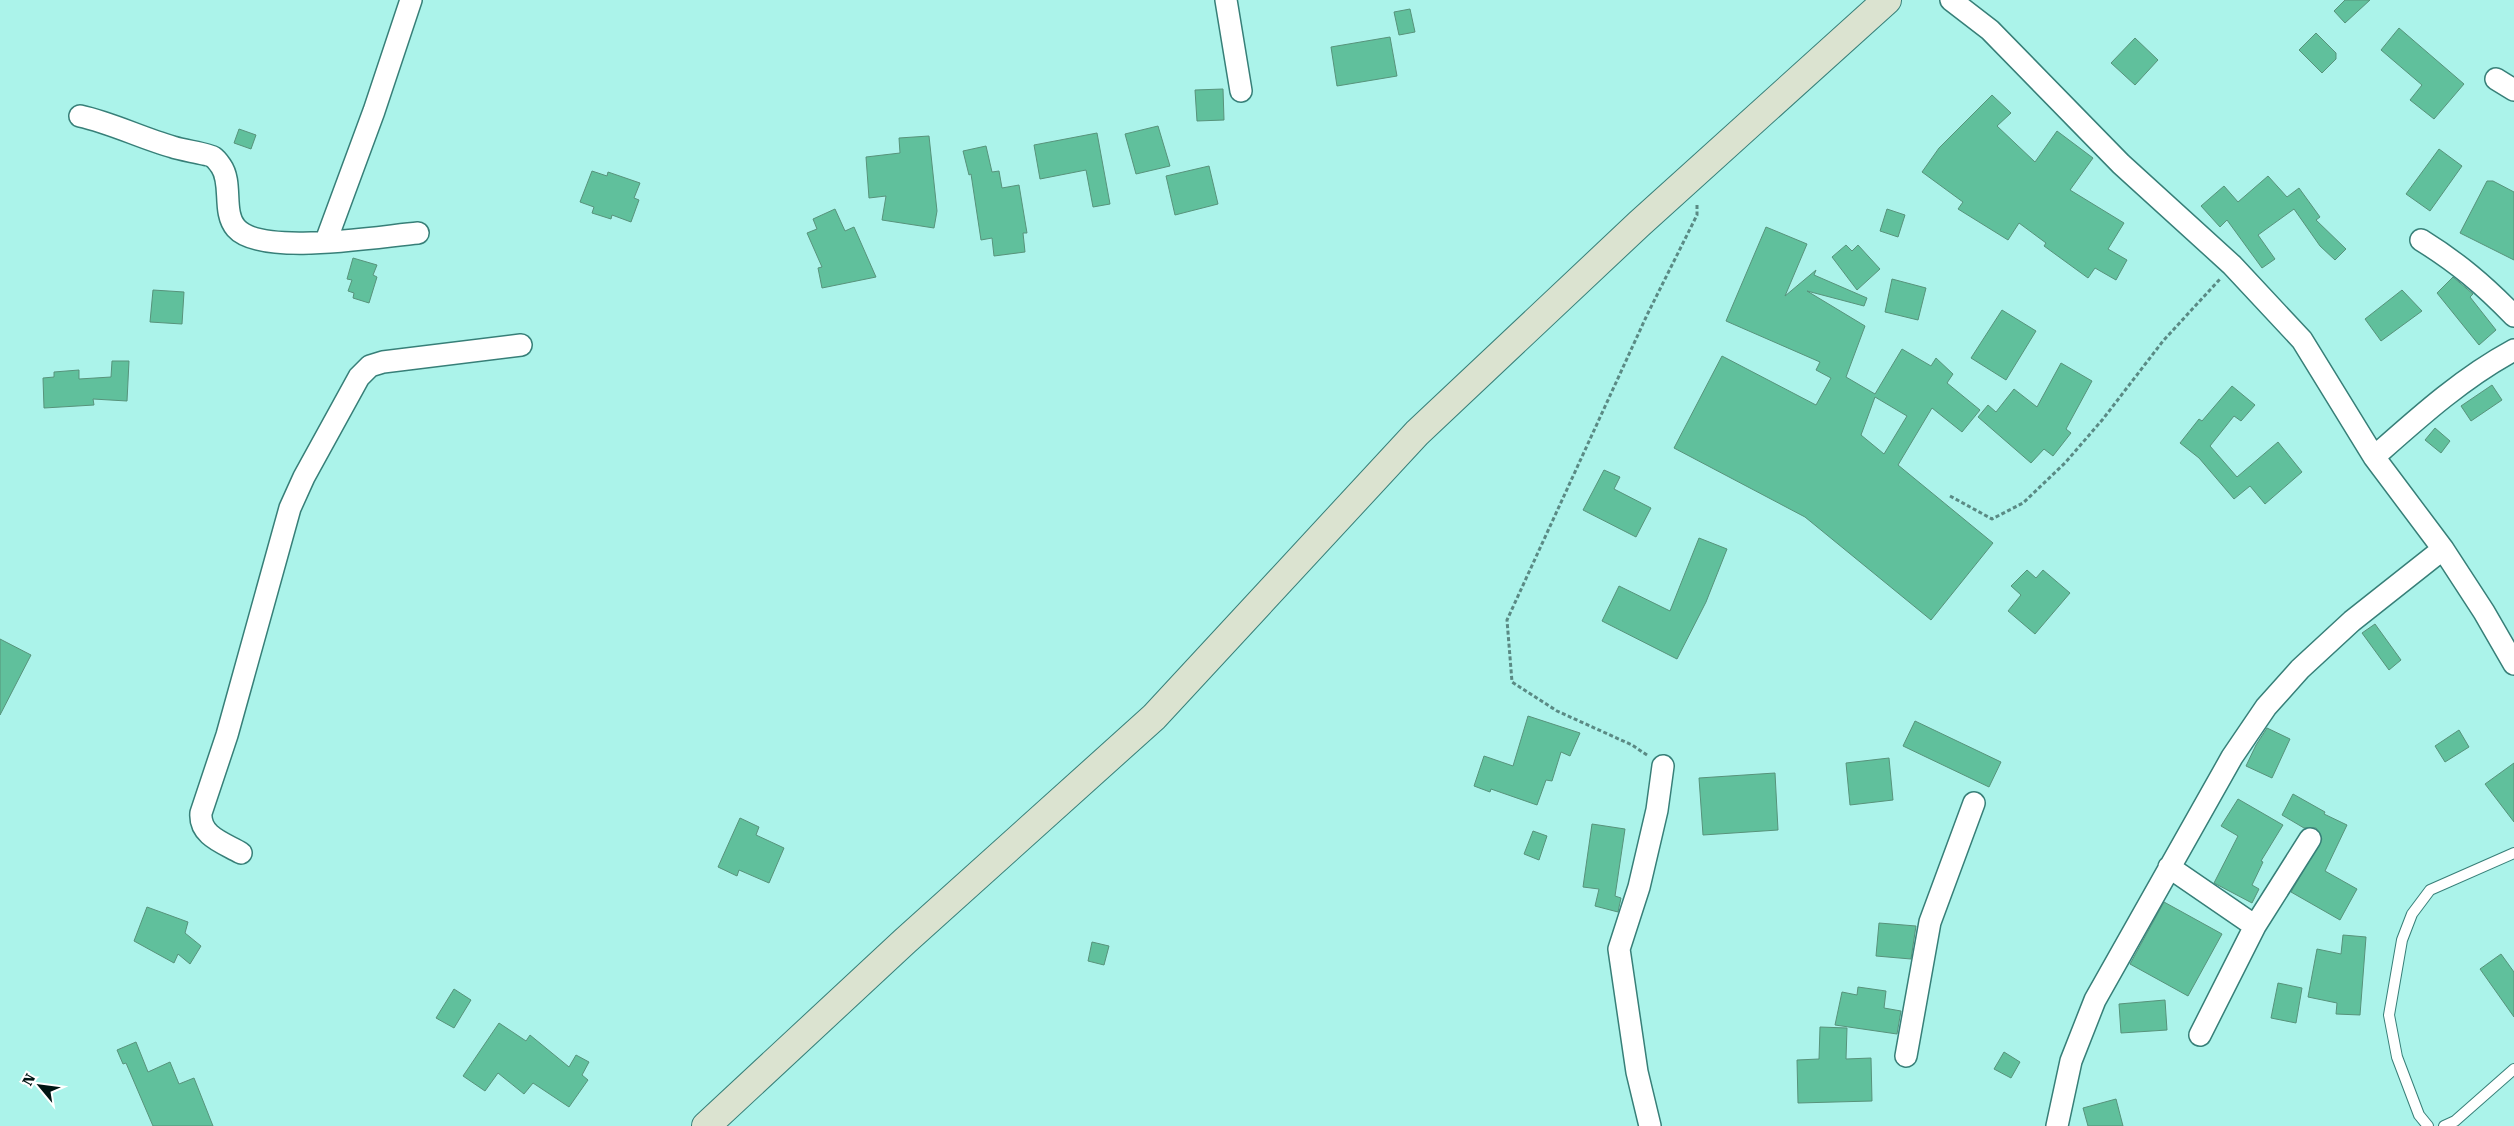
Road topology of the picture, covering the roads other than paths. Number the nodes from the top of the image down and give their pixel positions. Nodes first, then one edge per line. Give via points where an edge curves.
1 (411, 0) edge
2 (1226, 0) edge
3 (1887, 0) edge
4 (1951, 0) edge
5 (2496, 79) dead end
6 (2514, 90) edge
7 (1242, 91) dead end
8 (80, 116) dead end
9 (418, 232) dead end
10 (2421, 240) dead end
11 (326, 241) junction
12 (2514, 316) edge
13 (521, 345) dead end
14 (2514, 350) edge
15 (2374, 458) junction
16 (2443, 549) junction
17 (2514, 664) edge
18 (1663, 766) road end
19 (1974, 803) dead end
20 (2310, 838) dead end
21 (241, 853) dead end
22 (2514, 853) edge
23 (2169, 867) junction
24 (2255, 926) junction
25 (2200, 1035) dead end
26 (1906, 1056) dead end
27 (2514, 1069) edge
28 (706, 1126) edge
29 (1650, 1126) edge
30 (2057, 1126) edge
31 (2428, 1126) edge
32 (2444, 1126) edge

1 - 11 street
2 - 7 street
3 - 28 street via 1417,433 1154,717
4 - 15 street via 1990,30 2121,164 2232,266 2302,340
5 - 6 street
8 - 11 street via 212,156 221,165 228,182 228,206 236,227 251,237 272,243
9 - 11 street
10 - 12 street via 2454,260
13 - 21 street via 370,366 359,377 304,476 281,534 266,601 227,735 200,813 204,831
14 - 15 street via 2490,362
15 - 16 street
16 - 17 street
16 - 23 street via 2352,621 2300,669 2266,707 2232,757
18 - 29 street via 1657,810 1639,888 1618,949 1637,1072
19 - 26 street via 1930,922
20 - 24 street
22 - 31 lane via 2430,890 2412,914 2402,940 2389,1015 2397,1057 2419,1115
23 - 24 street
23 - 30 street via 2095,1000 2071,1061
24 - 25 street
27 - 32 lane

